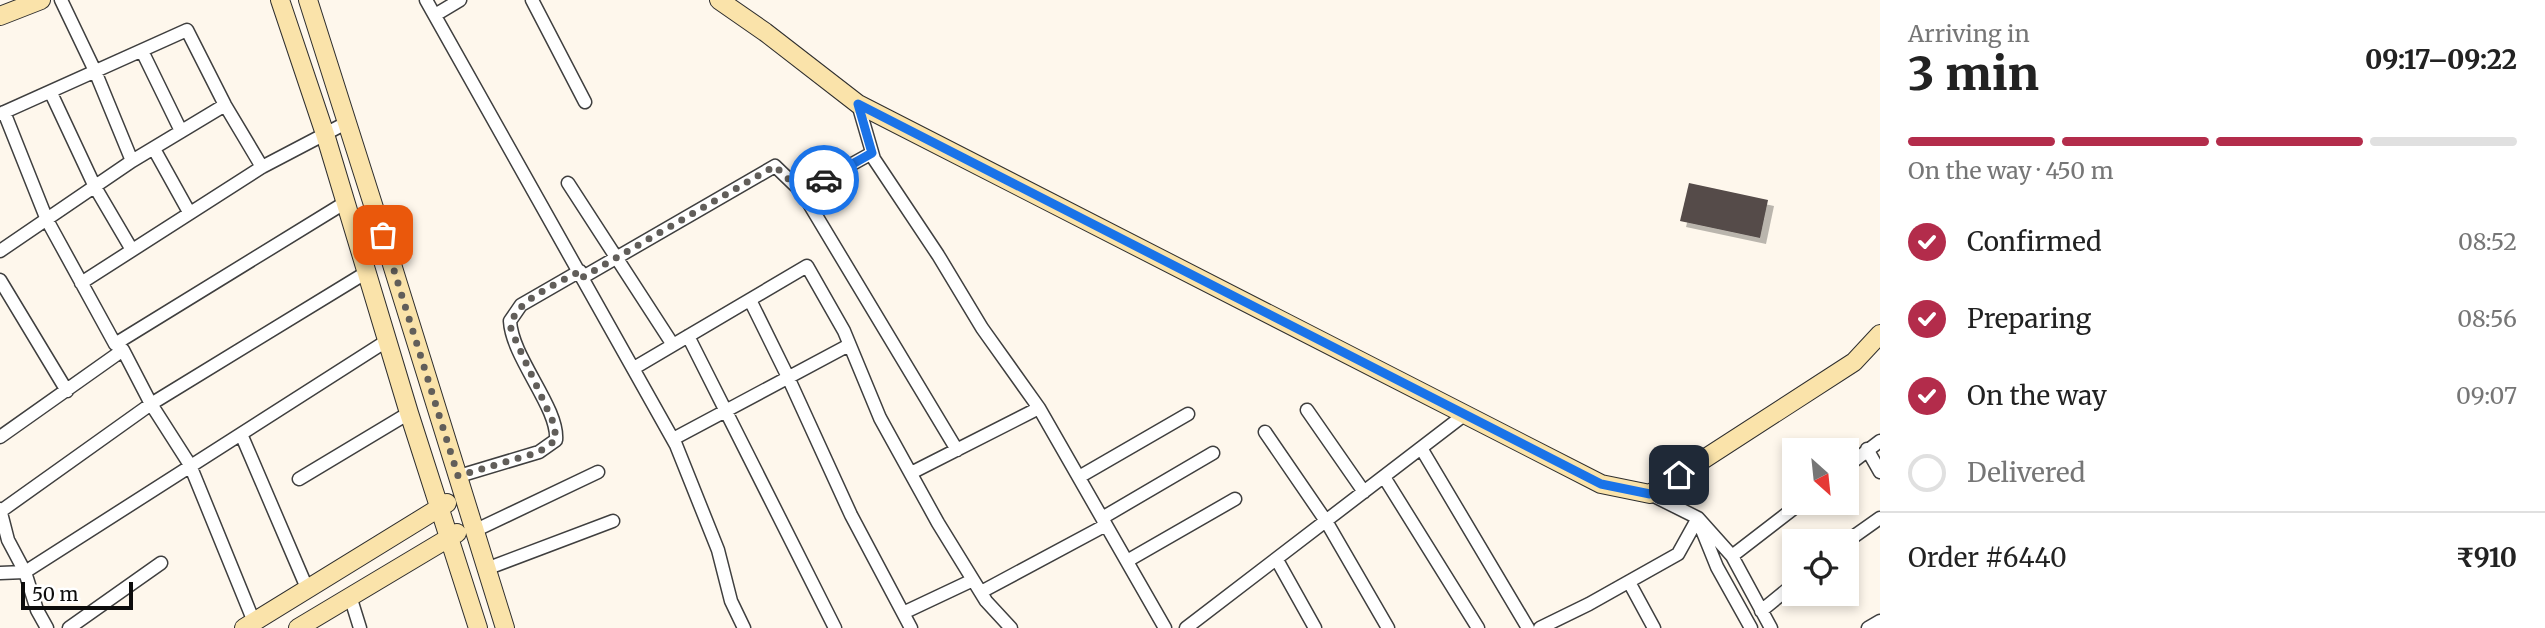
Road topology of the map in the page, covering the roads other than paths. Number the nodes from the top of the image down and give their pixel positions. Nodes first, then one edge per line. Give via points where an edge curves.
1 (41, 0) edge
2 (61, 0) edge
3 (280, 0) edge
4 (308, 0) edge
5 (426, 0) edge
6 (460, 0) edge
7 (532, 0) edge
8 (719, 0) edge
9 (435, 15) junction
10 (0, 16) edge
11 (142, 51) junction
12 (95, 71) junction
13 (51, 93) junction
14 (585, 102) dead end
15 (858, 104) junction
16 (225, 105) junction
17 (2, 113) edge
18 (346, 123) junction
19 (181, 131) junction
20 (325, 134) junction
21 (154, 149) junction
22 (872, 153) junction
23 (132, 161) junction
24 (262, 167) junction
25 (568, 183) dead end
26 (94, 187) junction
27 (802, 192) junction
28 (346, 202) junction
29 (190, 212) junction
30 (47, 220) junction
31 (132, 250) junction
32 (0, 251) edge
33 (617, 258) junction
34 (367, 272) junction
35 (581, 274) junction
36 (0, 280) edge
37 (81, 283) junction
38 (750, 300) junction
39 (1880, 334) edge
40 (688, 336) junction
41 (388, 340) junction
42 (673, 345) junction
43 (849, 345) junction
44 (119, 347) junction
45 (634, 368) junction
46 (789, 378) junction
47 (67, 391) junction
48 (151, 404) junction
49 (1039, 408) junction
50 (725, 410) junction
51 (1307, 410) dead end
52 (409, 413) junction
53 (1188, 414) dead end
54 (1464, 415) junction
55 (1265, 432) dead end
56 (241, 434) junction
57 (0, 437) edge
58 (673, 439) junction
59 (1880, 441) edge
60 (1421, 448) junction
61 (1867, 449) junction
62 (957, 450) junction
63 (1213, 453) dead end
64 (1859, 456) edge
65 (190, 465) junction
66 (598, 472) dead end
67 (1880, 472) edge
68 (911, 473) junction
69 (1079, 477) junction
70 (1384, 477) junction
71 (299, 479) dead end
72 (461, 485) junction
73 (1364, 492) junction
74 (1650, 494) junction
75 (1236, 499) dead end
76 (440, 508) junction
77 (0, 510) edge
78 (1785, 515) edge
79 (1698, 518) junction
80 (1880, 518) edge
81 (613, 522) dead end
82 (1104, 522) junction
83 (1326, 522) junction
84 (473, 527) junction
85 (1859, 533) edge
86 (449, 537) junction
87 (1732, 556) junction
88 (1278, 559) junction
89 (1127, 561) junction
90 (160, 562) dead end
91 (486, 569) junction
92 (25, 572) junction
93 (0, 573) edge
94 (973, 580) junction
95 (1629, 582) junction
96 (307, 589) junction
97 (981, 592) junction
98 (1782, 594) edge
99 (350, 596) junction
100 (1761, 611) junction
101 (903, 613) junction
102 (1880, 621) edge
103 (1201, 624) edge
104 (249, 625) edge
105 (47, 628) edge
106 (69, 628) edge
107 (298, 628) edge
108 (360, 628) edge
109 (478, 628) edge
110 (505, 628) edge
111 (744, 628) edge
112 (835, 628) edge
113 (911, 628) edge
114 (1011, 628) edge
115 (1165, 628) edge
116 (1186, 628) edge
117 (1315, 628) edge
118 (1388, 628) edge
119 (1478, 628) edge
120 (1528, 628) edge
121 (1540, 628) edge
122 (1654, 628) edge
123 (1751, 628) edge
124 (1771, 628) edge
125 (1868, 628) edge

1 - 10 street
2 - 12 street
3 - 20 street
4 - 18 street
5 - 9 street
6 - 9 street
7 - 14 street
8 - 15 street
9 - 35 street
11 - 12 street
11 - 16 street via 187,30
11 - 19 street
12 - 13 street
12 - 23 street
13 - 17 street
13 - 26 street
15 - 22 street
15 - 54 street
16 - 19 street
16 - 24 street
17 - 30 street
18 - 20 street
18 - 72 street
19 - 21 street
20 - 24 street
20 - 28 street
21 - 23 street
21 - 29 street
22 - 27 street
22 - 49 street via 982,328
23 - 26 street
24 - 29 street
25 - 33 street
26 - 30 street
26 - 31 street
27 - 33 street via 775,166
27 - 62 street
28 - 34 street
28 - 44 street
29 - 31 street
30 - 32 street
30 - 37 street
31 - 37 street
33 - 35 street
33 - 42 street
34 - 41 street
34 - 48 street
35 - 45 street
35 - 72 street via 521,305 510,321 515,342 554,424 556,440 539,452
36 - 47 street
37 - 44 street
38 - 40 street
38 - 43 street via 807,267
38 - 46 street
39 - 74 street via 1854,362
40 - 42 street
40 - 50 street
41 - 52 street
41 - 56 street
42 - 45 street
43 - 46 street
43 - 68 street via 880,418
44 - 47 street
44 - 48 street
45 - 58 street
46 - 50 street
46 - 101 street via 851,515
47 - 57 street
48 - 65 street
48 - 77 street
49 - 62 street
49 - 69 street
50 - 58 street
50 - 112 street
51 - 73 street
52 - 71 street
52 - 76 street
53 - 69 street
54 - 60 street
54 - 74 street via 1601,484
55 - 83 street
56 - 65 street
56 - 96 street
58 - 111 street
59 - 61 street
60 - 70 street
60 - 120 street
61 - 64 street
61 - 67 street
62 - 68 street
63 - 82 street
65 - 92 street
65 - 104 street
66 - 84 street
68 - 94 street
69 - 82 street
70 - 73 street
70 - 119 street
72 - 76 street
72 - 84 street
73 - 83 street
74 - 79 street
75 - 89 street
76 - 86 street
76 - 96 street
77 - 92 street via 8,540
78 - 87 street
79 - 87 street
79 - 95 street via 1678,554
79 - 123 street via 1717,567
80 - 85 street
81 - 91 street
82 - 89 street
82 - 97 street
83 - 88 street
83 - 118 street
84 - 86 street
84 - 91 street
86 - 99 street
86 - 109 street
87 - 100 street
88 - 103 street
88 - 117 street
89 - 115 street
90 - 106 street
91 - 110 street
92 - 93 street
92 - 105 street
94 - 97 street
94 - 101 street
95 - 121 street
95 - 122 street
96 - 104 street
97 - 114 street
98 - 100 street
99 - 107 street
99 - 108 street
100 - 124 street
101 - 113 street
102 - 125 street
103 - 116 street

